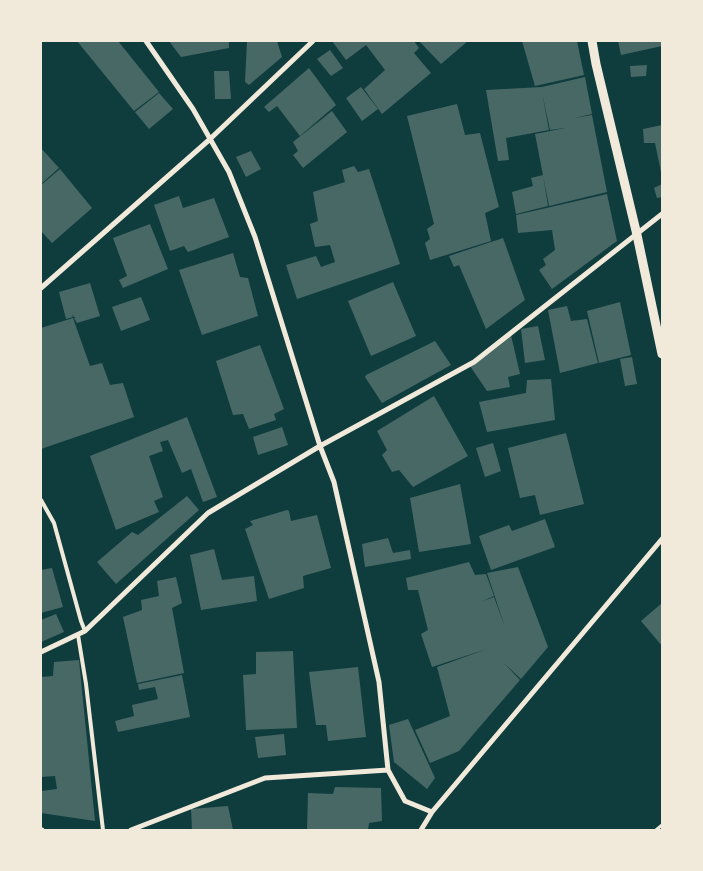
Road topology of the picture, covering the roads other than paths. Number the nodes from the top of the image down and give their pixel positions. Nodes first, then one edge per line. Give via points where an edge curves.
1 (146, 41) edge
2 (314, 41) edge
3 (592, 41) edge
4 (209, 140) junction
5 (662, 214) edge
6 (637, 235) junction
7 (41, 288) edge
8 (662, 354) edge
9 (320, 446) junction
10 (41, 500) edge
11 (662, 539) edge
12 (86, 631) junction
13 (78, 635) junction
14 (41, 652) edge
15 (388, 770) junction
16 (432, 812) junction
17 (103, 830) edge
18 (130, 830) edge
19 (421, 830) edge

1 - 4 street via 193,109
2 - 4 street
3 - 6 street
4 - 7 street
4 - 9 street via 229,172 255,237
5 - 6 street
6 - 8 street
6 - 9 street via 474,362
9 - 12 street via 208,514
9 - 15 street via 334,482 379,682
10 - 12 lane via 54,524
11 - 16 street
12 - 13 street
13 - 14 street
13 - 17 lane
15 - 16 street via 405,801
15 - 18 street via 265,778
16 - 19 street

